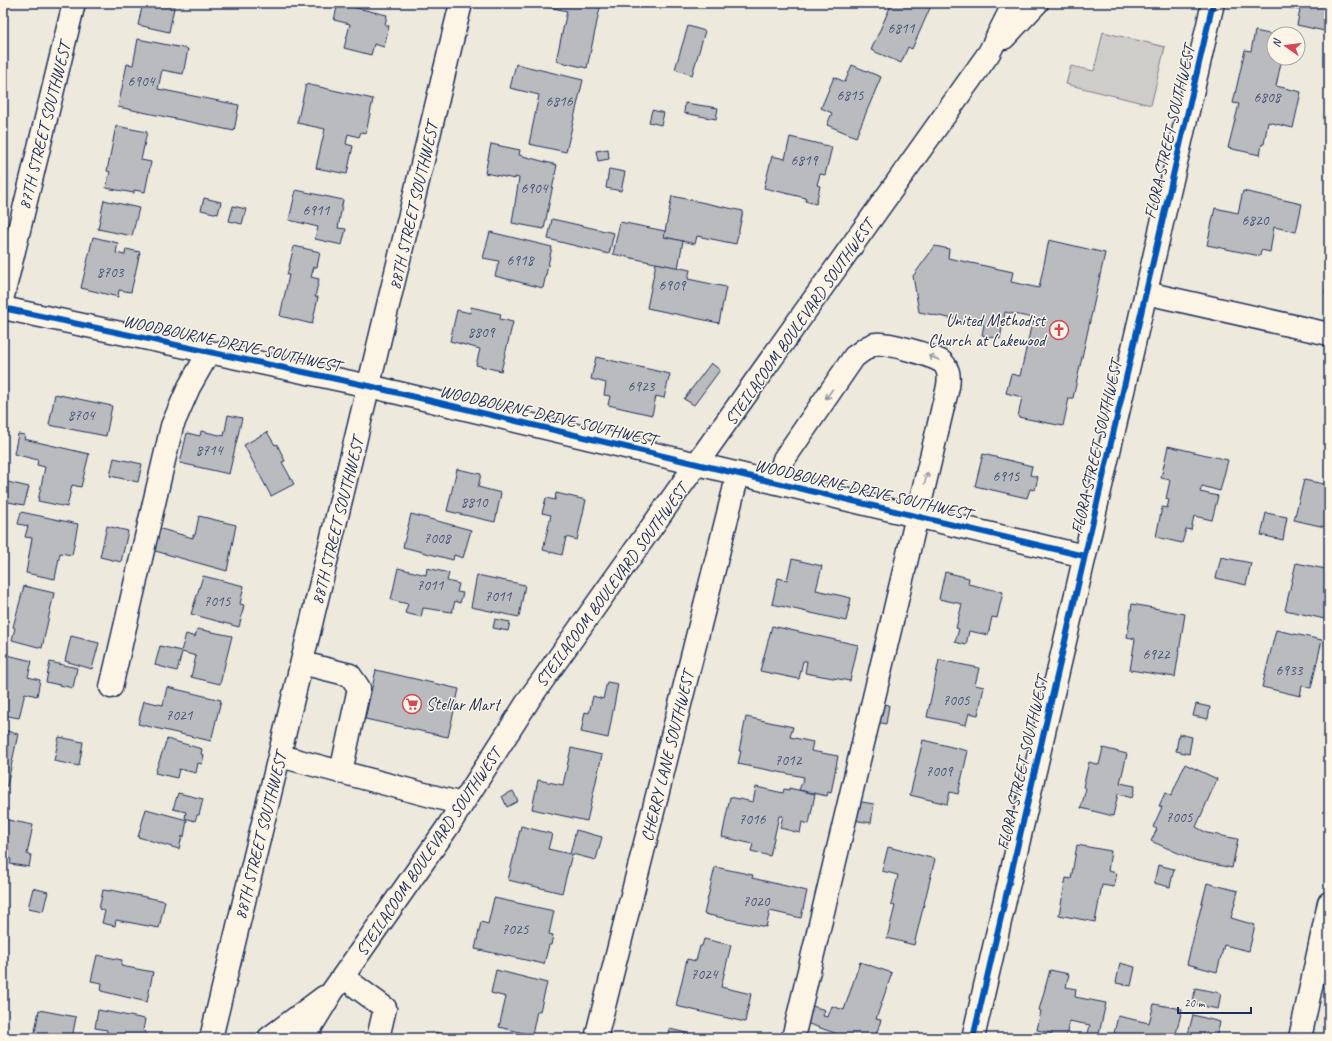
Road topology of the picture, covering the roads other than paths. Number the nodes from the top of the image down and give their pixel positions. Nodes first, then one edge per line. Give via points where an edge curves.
1 (74, 3) edge
2 (461, 3) edge
3 (1014, 3) edge
4 (1038, 3) edge
5 (1213, 3) edge
6 (989, 53) junction
7 (1146, 293) junction
8 (3, 296) edge
9 (3, 308) edge
10 (1329, 334) edge
11 (209, 352) junction
12 (369, 386) junction
13 (698, 464) junction
14 (738, 474) junction
15 (776, 483) junction
16 (917, 516) junction
17 (1084, 556) junction
18 (302, 663) junction
19 (111, 687) dead end
20 (280, 756) junction
21 (341, 772) junction
22 (462, 804) junction
23 (1329, 903) edge
24 (337, 984) junction
25 (211, 1038) edge
26 (269, 1038) edge
27 (304, 1038) edge
28 (378, 1038) edge
29 (596, 1038) edge
30 (793, 1038) edge
31 (973, 1038) edge
32 (1300, 1038) edge

1 - 8 street, 87TH STREET SOUTHWEST
2 - 12 street, 88TH STREET SOUTHWEST
3 - 6 street, STEILACOOM BOULEVARD SOUTHWEST
4 - 6 street
5 - 7 street, FLORA STREET SOUTHWEST
6 - 13 street, STEILACOOM BOULEVARD SOUTHWEST
7 - 10 street
7 - 17 street, FLORA STREET SOUTHWEST
9 - 11 street, WOODBOURNE DRIVE SOUTHWEST
11 - 12 street, WOODBOURNE DRIVE SOUTHWEST
11 - 19 street via 188,387 172,426
12 - 13 street, WOODBOURNE DRIVE SOUTHWEST
12 - 18 street, 88TH STREET SOUTHWEST
13 - 14 street, WOODBOURNE DRIVE SOUTHWEST
13 - 22 street, STEILACOOM BOULEVARD SOUTHWEST via 530,698
14 - 15 street, WOODBOURNE DRIVE SOUTHWEST
14 - 29 street, CHERRY LANE SOUTHWEST
15 - 16 street, WOODBOURNE DRIVE SOUTHWEST
16 -> 15 street via 949,381 948,373 944,363 934,357 882,344 873,344 854,358 784,459
16 - 17 street, WOODBOURNE DRIVE SOUTHWEST
16 - 30 street
17 - 31 street, FLORA STREET SOUTHWEST
18 - 20 street, 88TH STREET SOUTHWEST
18 - 21 street via 350,675 359,688
20 - 21 street
20 - 25 street, 88TH STREET SOUTHWEST
21 - 22 street
22 - 24 street, STEILACOOM BOULEVARD SOUTHWEST
23 - 32 street
24 - 26 street, STEILACOOM BOULEVARD SOUTHWEST
24 - 27 street, STEILACOOM BOULEVARD SOUTHWEST
24 - 28 street via 385,1008

